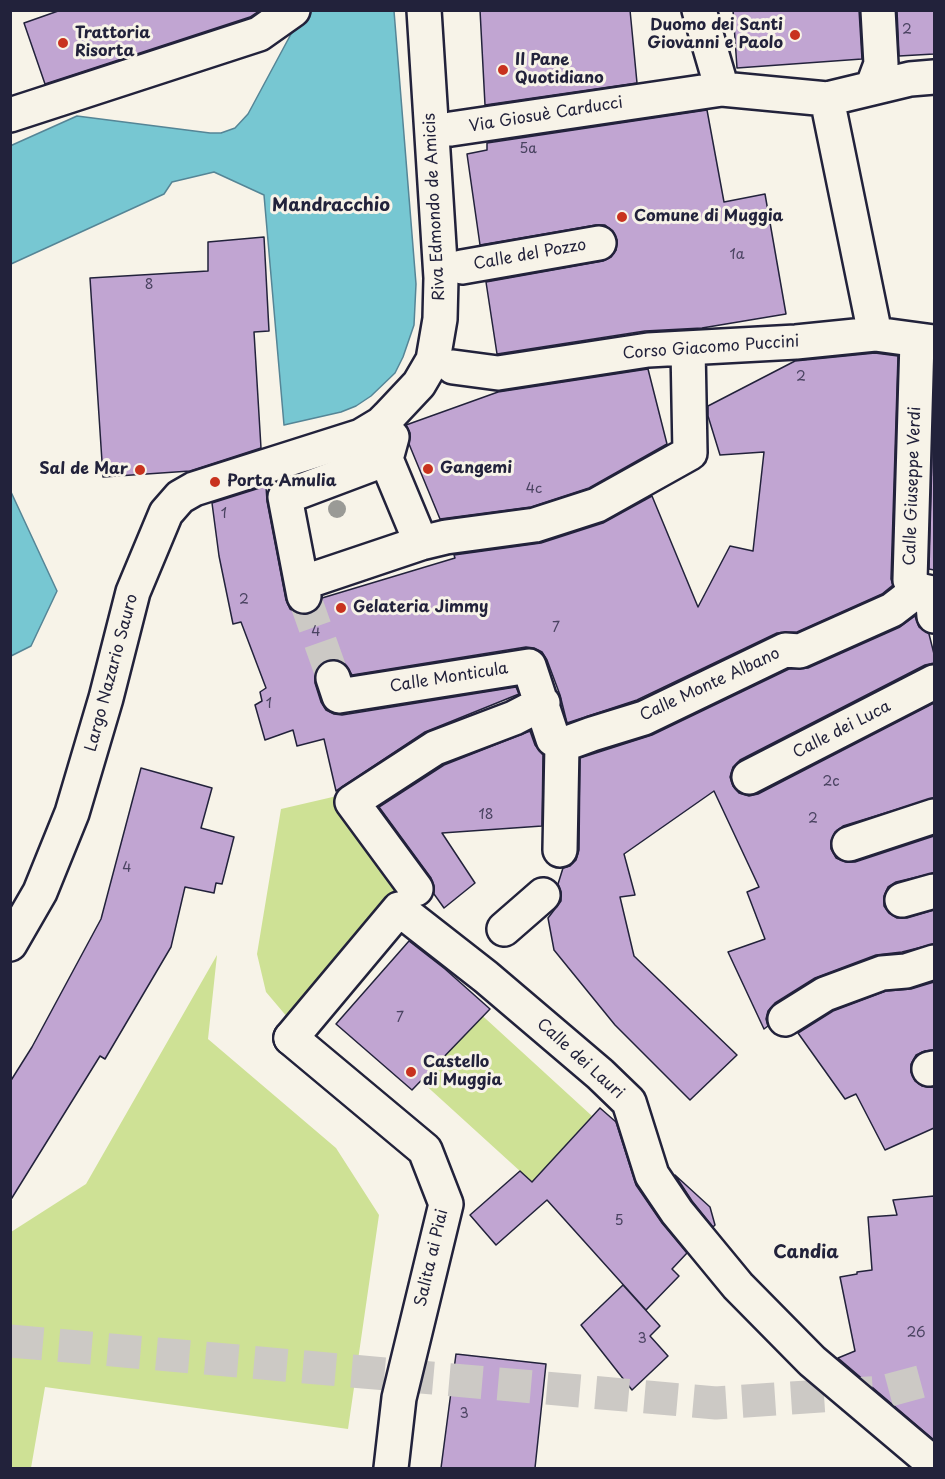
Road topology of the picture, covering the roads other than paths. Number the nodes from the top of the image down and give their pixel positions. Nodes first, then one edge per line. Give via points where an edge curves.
1 (293, 10) edge
2 (424, 10) edge
3 (699, 10) edge
4 (878, 10) edge
5 (877, 76) junction
6 (922, 78) edge
7 (722, 88) junction
8 (827, 99) junction
9 (14, 114) edge
10 (451, 129) dead end
11 (599, 243) dead end
12 (462, 267) dead end
13 (874, 334) junction
14 (926, 342) edge
15 (688, 348) junction
16 (453, 367) dead end
17 (216, 482) joint
18 (433, 540) junction
19 (926, 603) edge
20 (333, 678) tunnel mouth
21 (934, 681) edge
22 (543, 704) junction
23 (562, 745) junction
24 (749, 777) dead end
25 (934, 816) edge
26 (849, 844) dead end
27 (560, 850) dead end
28 (417, 889) dead end
29 (934, 891) edge
30 (543, 896) dead end
31 (902, 900) dead end
32 (504, 929) dead end
33 (10, 944) edge
34 (934, 962) edge
35 (785, 1019) dead end
36 (291, 1038) joint
37 (934, 1464) edge
38 (391, 1468) edge

1 - 9 street via 259,34
2 - 17 street, Riva Edmondo de Amicis via 441,278 433,360 404,400 381,424 361,436
3 - 7 street
4 - 5 street
5 - 6 street, Via Giosuè Carducci
5 - 8 street, Via Giosuè Carducci
7 - 8 street, Via Giosuè Carducci
7 - 10 street, Via Giosuè Carducci
8 - 13 street
11 - 12 street, Calle del Pozzo
13 - 14 street, Corso Giacomo Puccini
13 - 15 street, Corso Giacomo Puccini
14 - 19 street, Calle Giuseppe Verdi via 910,580
15 - 16 street, Corso Giacomo Puccini via 648,350 498,373
15 - 18 street via 690,453 597,506 535,525
17 - 33 street, Largo Nazario Sauro via 180,497 166,513 133,592 72,813 40,891
18 - 18 street via 390,444 285,497 303,590
19 - 23 street, Calle Monte Albano via 892,610 800,651 785,650 644,718
20 - 22 street, Calle Monticula via 339,696 529,666
21 - 24 street, Calle dei Luca
22 - 23 street, Calle Monticula via 553,739
22 - 28 street via 435,748 352,802
23 - 27 street
25 - 26 street
29 - 31 street
30 - 32 street
34 - 35 street via 906,971 882,973 825,994
36 - 37 street, Calle dei Lauri via 399,909 473,957 486,976 629,1102 652,1174 677,1212 738,1286 812,1361
36 - 38 street, Salita ai Piai via 424,1150 446,1204 399,1398

